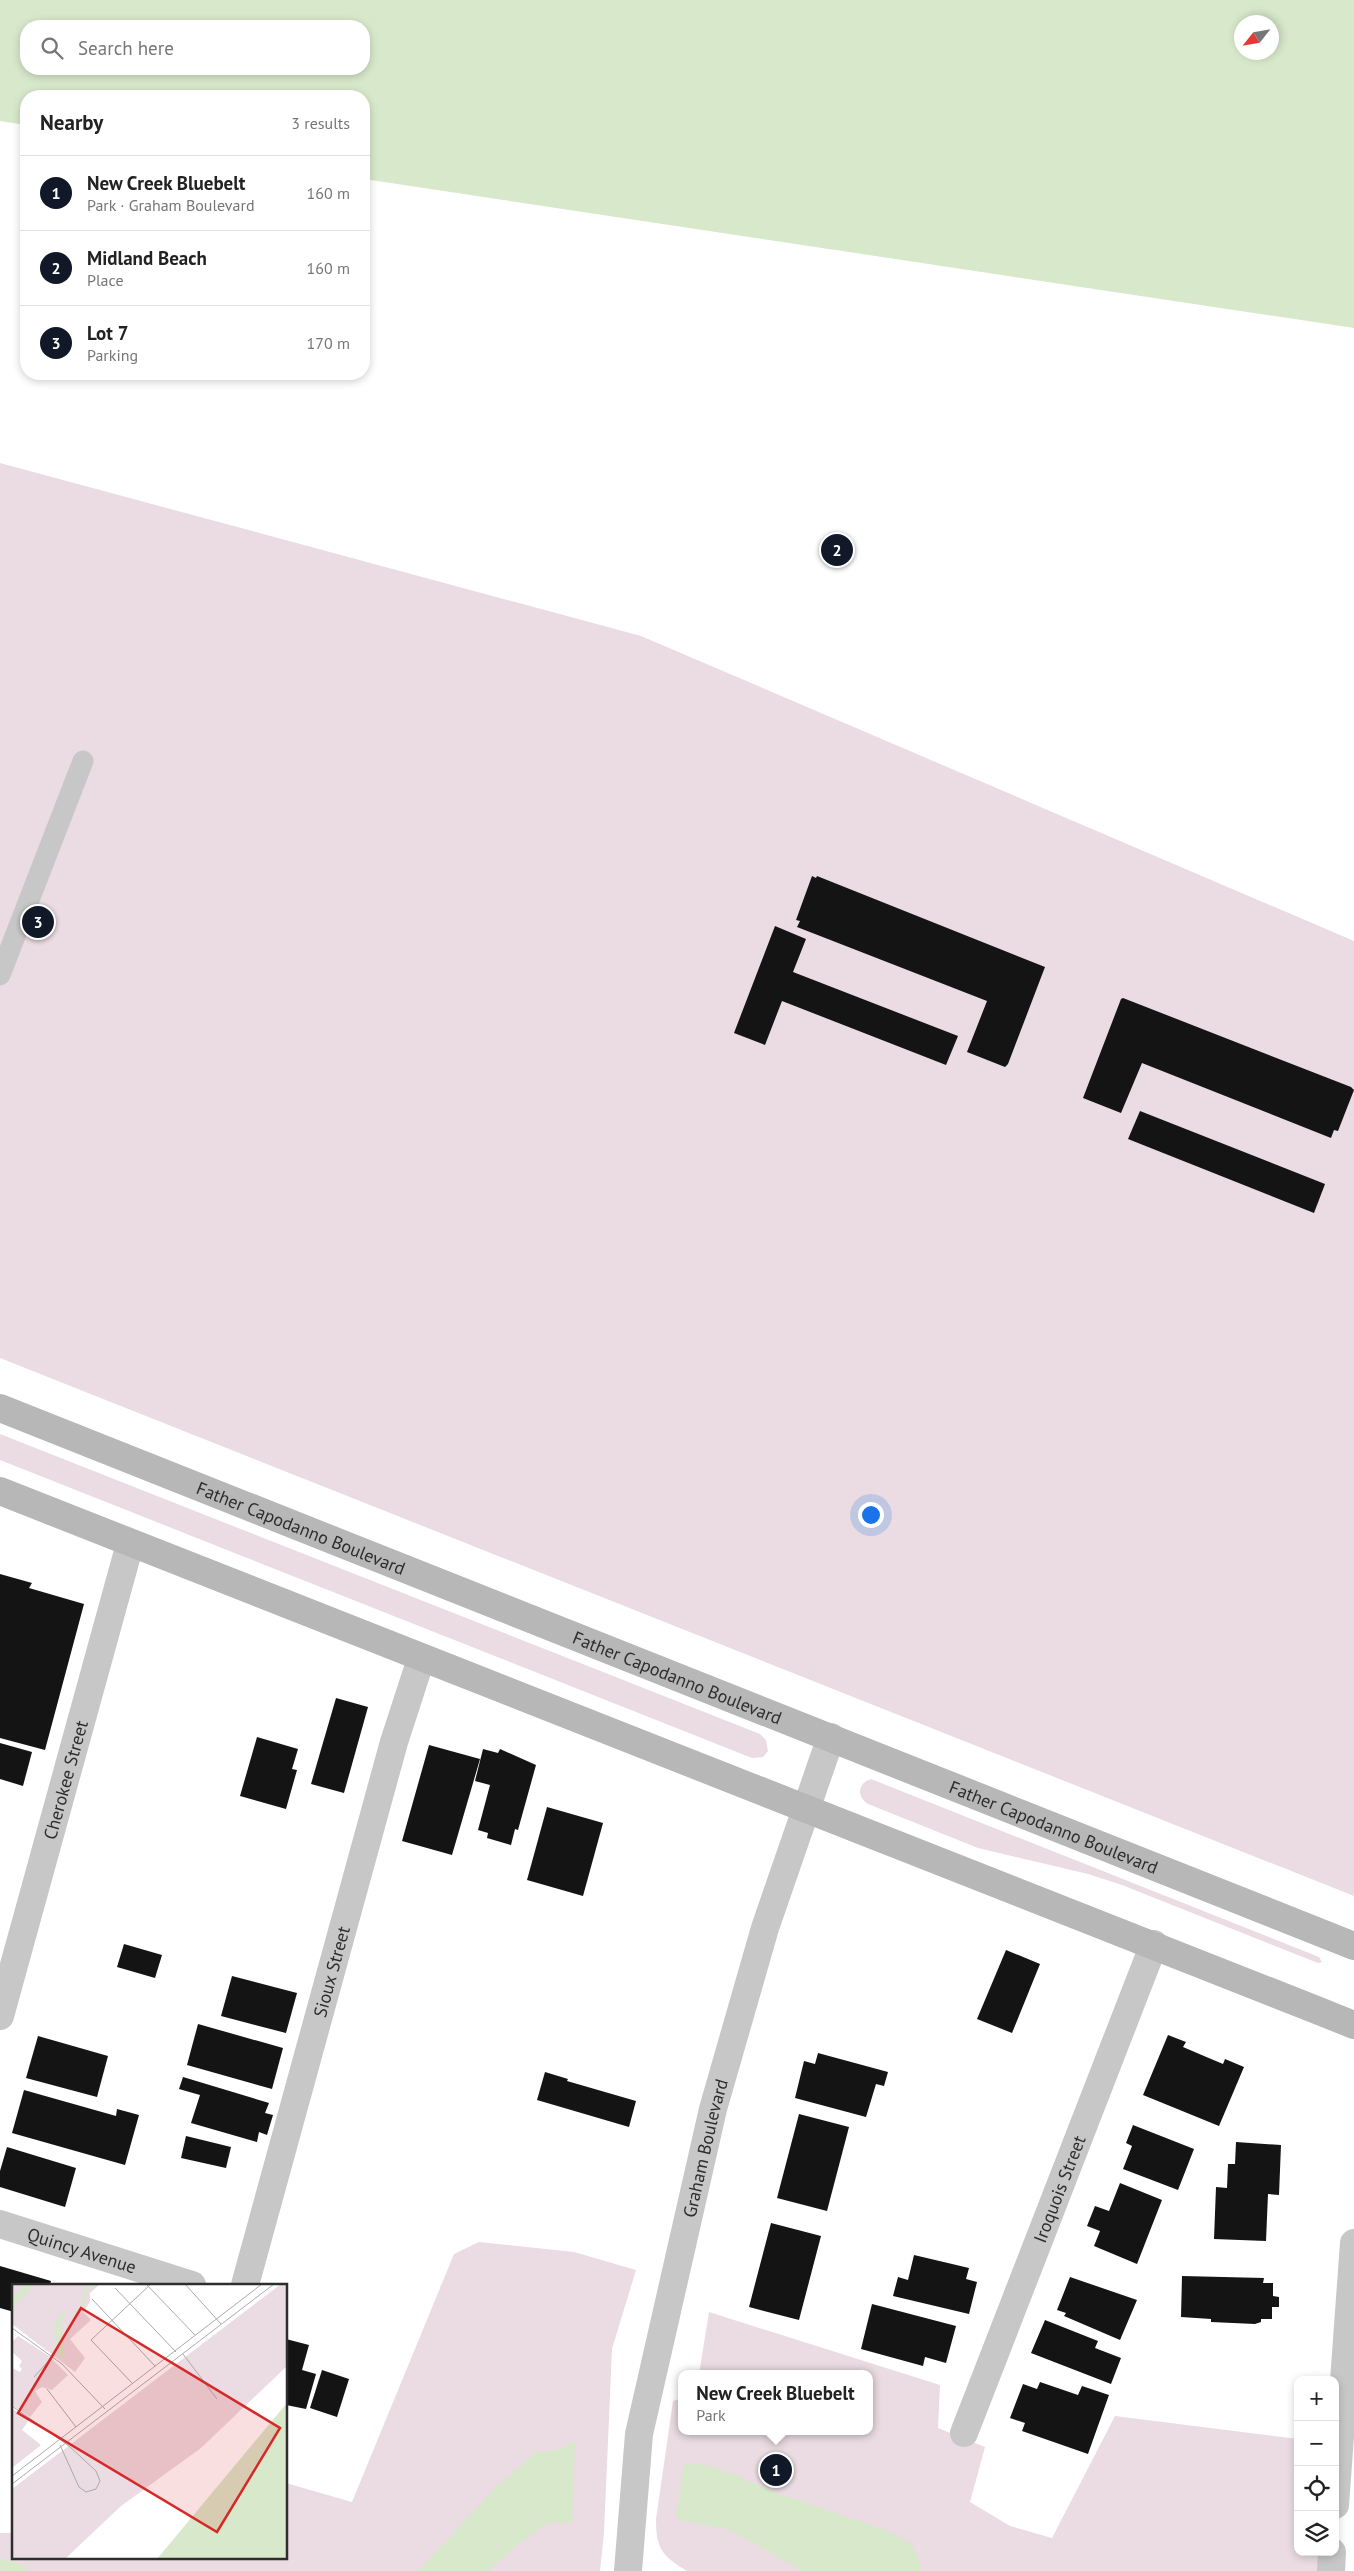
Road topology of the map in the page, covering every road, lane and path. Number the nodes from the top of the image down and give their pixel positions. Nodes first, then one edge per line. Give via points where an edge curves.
1 (84, 761) dead end
2 (0, 975) edge
3 (0, 1408) edge
4 (0, 1491) edge
5 (130, 1544) junction
6 (420, 1659) junction
7 (831, 1737) junction
8 (805, 1810) junction
9 (1154, 1944) junction
10 (1354, 1946) edge
11 (0, 2016) edge
12 (1354, 2025) edge
13 (0, 2224) edge
14 (1354, 2243) edge
15 (189, 2284) edge
16 (245, 2284) edge
17 (964, 2433) dead end
18 (1338, 2466) edge
19 (1332, 2556) edge
20 (630, 2571) edge
21 (1330, 2571) edge

1 - 2 lane
3 - 7 main road, Father Capodanno Boulevard
4 - 5 main road
5 - 6 main road
5 - 11 street, Cherokee Street
6 - 8 main road
6 - 16 street, Sioux Street via 394,1742
7 - 8 street, Graham Boulevard
7 - 10 main road, Father Capodanno Boulevard
8 - 9 main road
8 - 20 street, Graham Boulevard via 764,1928 713,2109 639,2434
9 - 12 main road
9 - 17 street, Iroquois Street
13 - 15 street, Quincy Avenue
14 - 18 street
19 - 21 street

